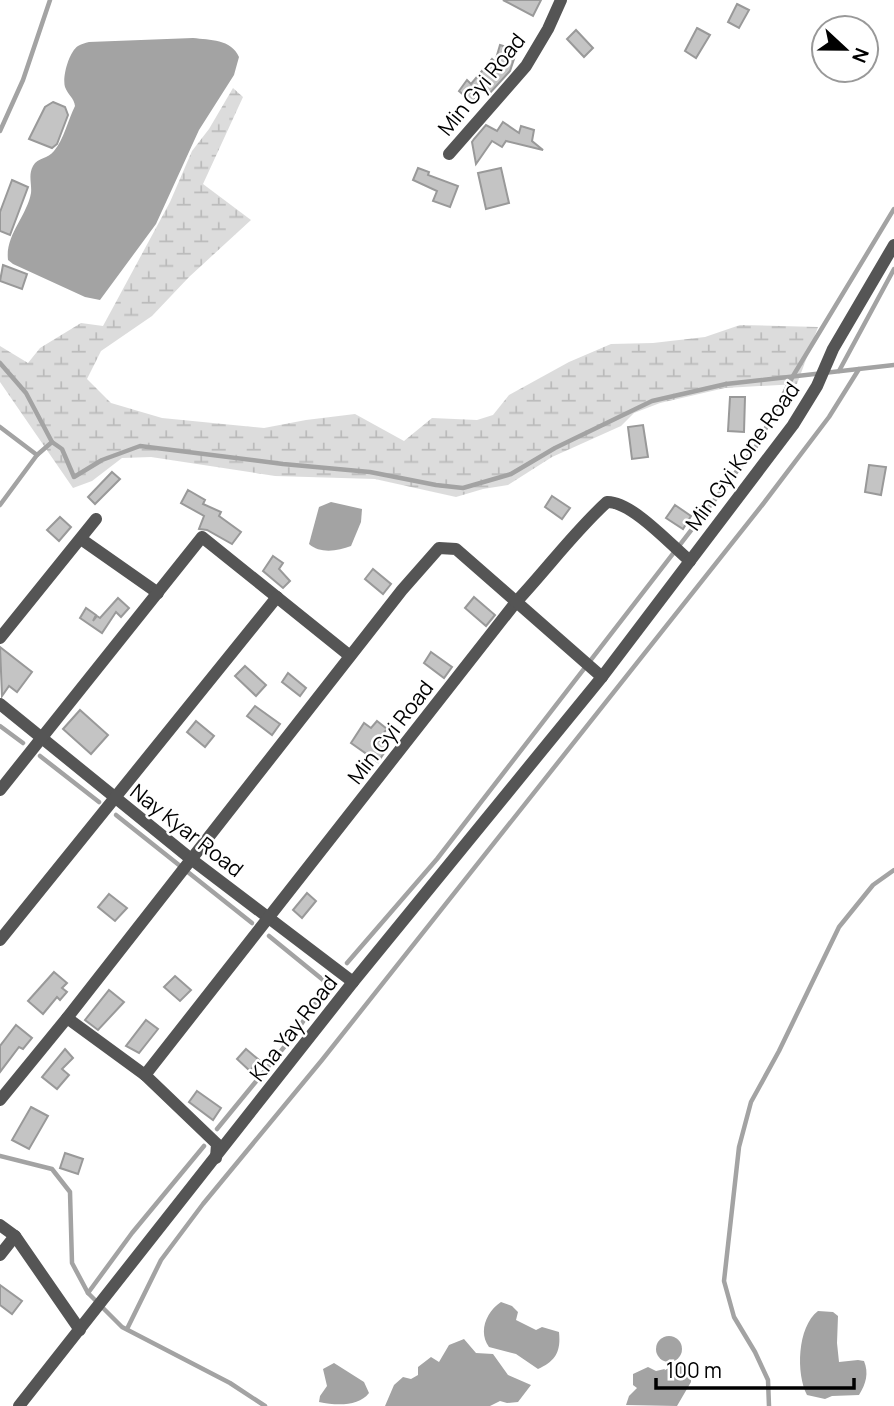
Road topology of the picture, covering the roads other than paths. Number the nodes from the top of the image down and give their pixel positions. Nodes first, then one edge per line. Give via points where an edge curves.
1 (561, 0) edge
2 (449, 154) dead end
3 (894, 245) edge
4 (96, 519) dead end
5 (81, 539) junction
6 (690, 561) junction
7 (158, 593) junction
8 (277, 597) junction
9 (516, 602) junction
10 (0, 638) edge
11 (350, 656) junction
12 (602, 677) junction
13 (0, 704) edge
14 (42, 737) junction
15 (0, 790) edge
16 (116, 799) junction
17 (191, 859) junction
18 (270, 918) junction
19 (0, 940) edge
20 (353, 982) junction
21 (67, 1018) junction
22 (145, 1075) junction
23 (0, 1100) edge
24 (216, 1158) junction
25 (0, 1225) edge
26 (15, 1236) junction
27 (0, 1255) edge
28 (84, 1325) junction
29 (26, 1404) edge

1 - 2 street, Min Gyi Road via 526,66
3 - 6 street, Min Gyi Kone Road via 793,425
4 - 5 street
5 - 7 street
5 - 10 street
6 - 9 street, Min Gyi Road via 634,510 617,501 607,502 582,524
6 - 12 street, Min Gyi Kone Road
7 - 8 street via 202,537
7 - 14 street
8 - 11 street
8 - 16 street
9 - 11 street via 456,550 439,548
9 - 12 street
9 - 18 street, Min Gyi Road
11 - 17 street
12 - 20 street, Kha Yay Road
13 - 14 street, Nay Kyar Road
14 - 15 street
14 - 16 street, Nay Kyar Road
16 - 17 street, Nay Kyar Road
16 - 19 street
17 - 18 street, Nay Kyar Road
17 - 21 street
18 - 20 street, Nay Kyar Road
18 - 22 street, Min Gyi Road
20 - 24 street, Kha Yay Road
21 - 22 street
21 - 23 street
22 - 24 street via 217,1144
24 - 28 street, Kha Yay Road
25 - 26 street
26 - 27 street
26 - 28 street
28 - 29 street, Kha Yay Road

